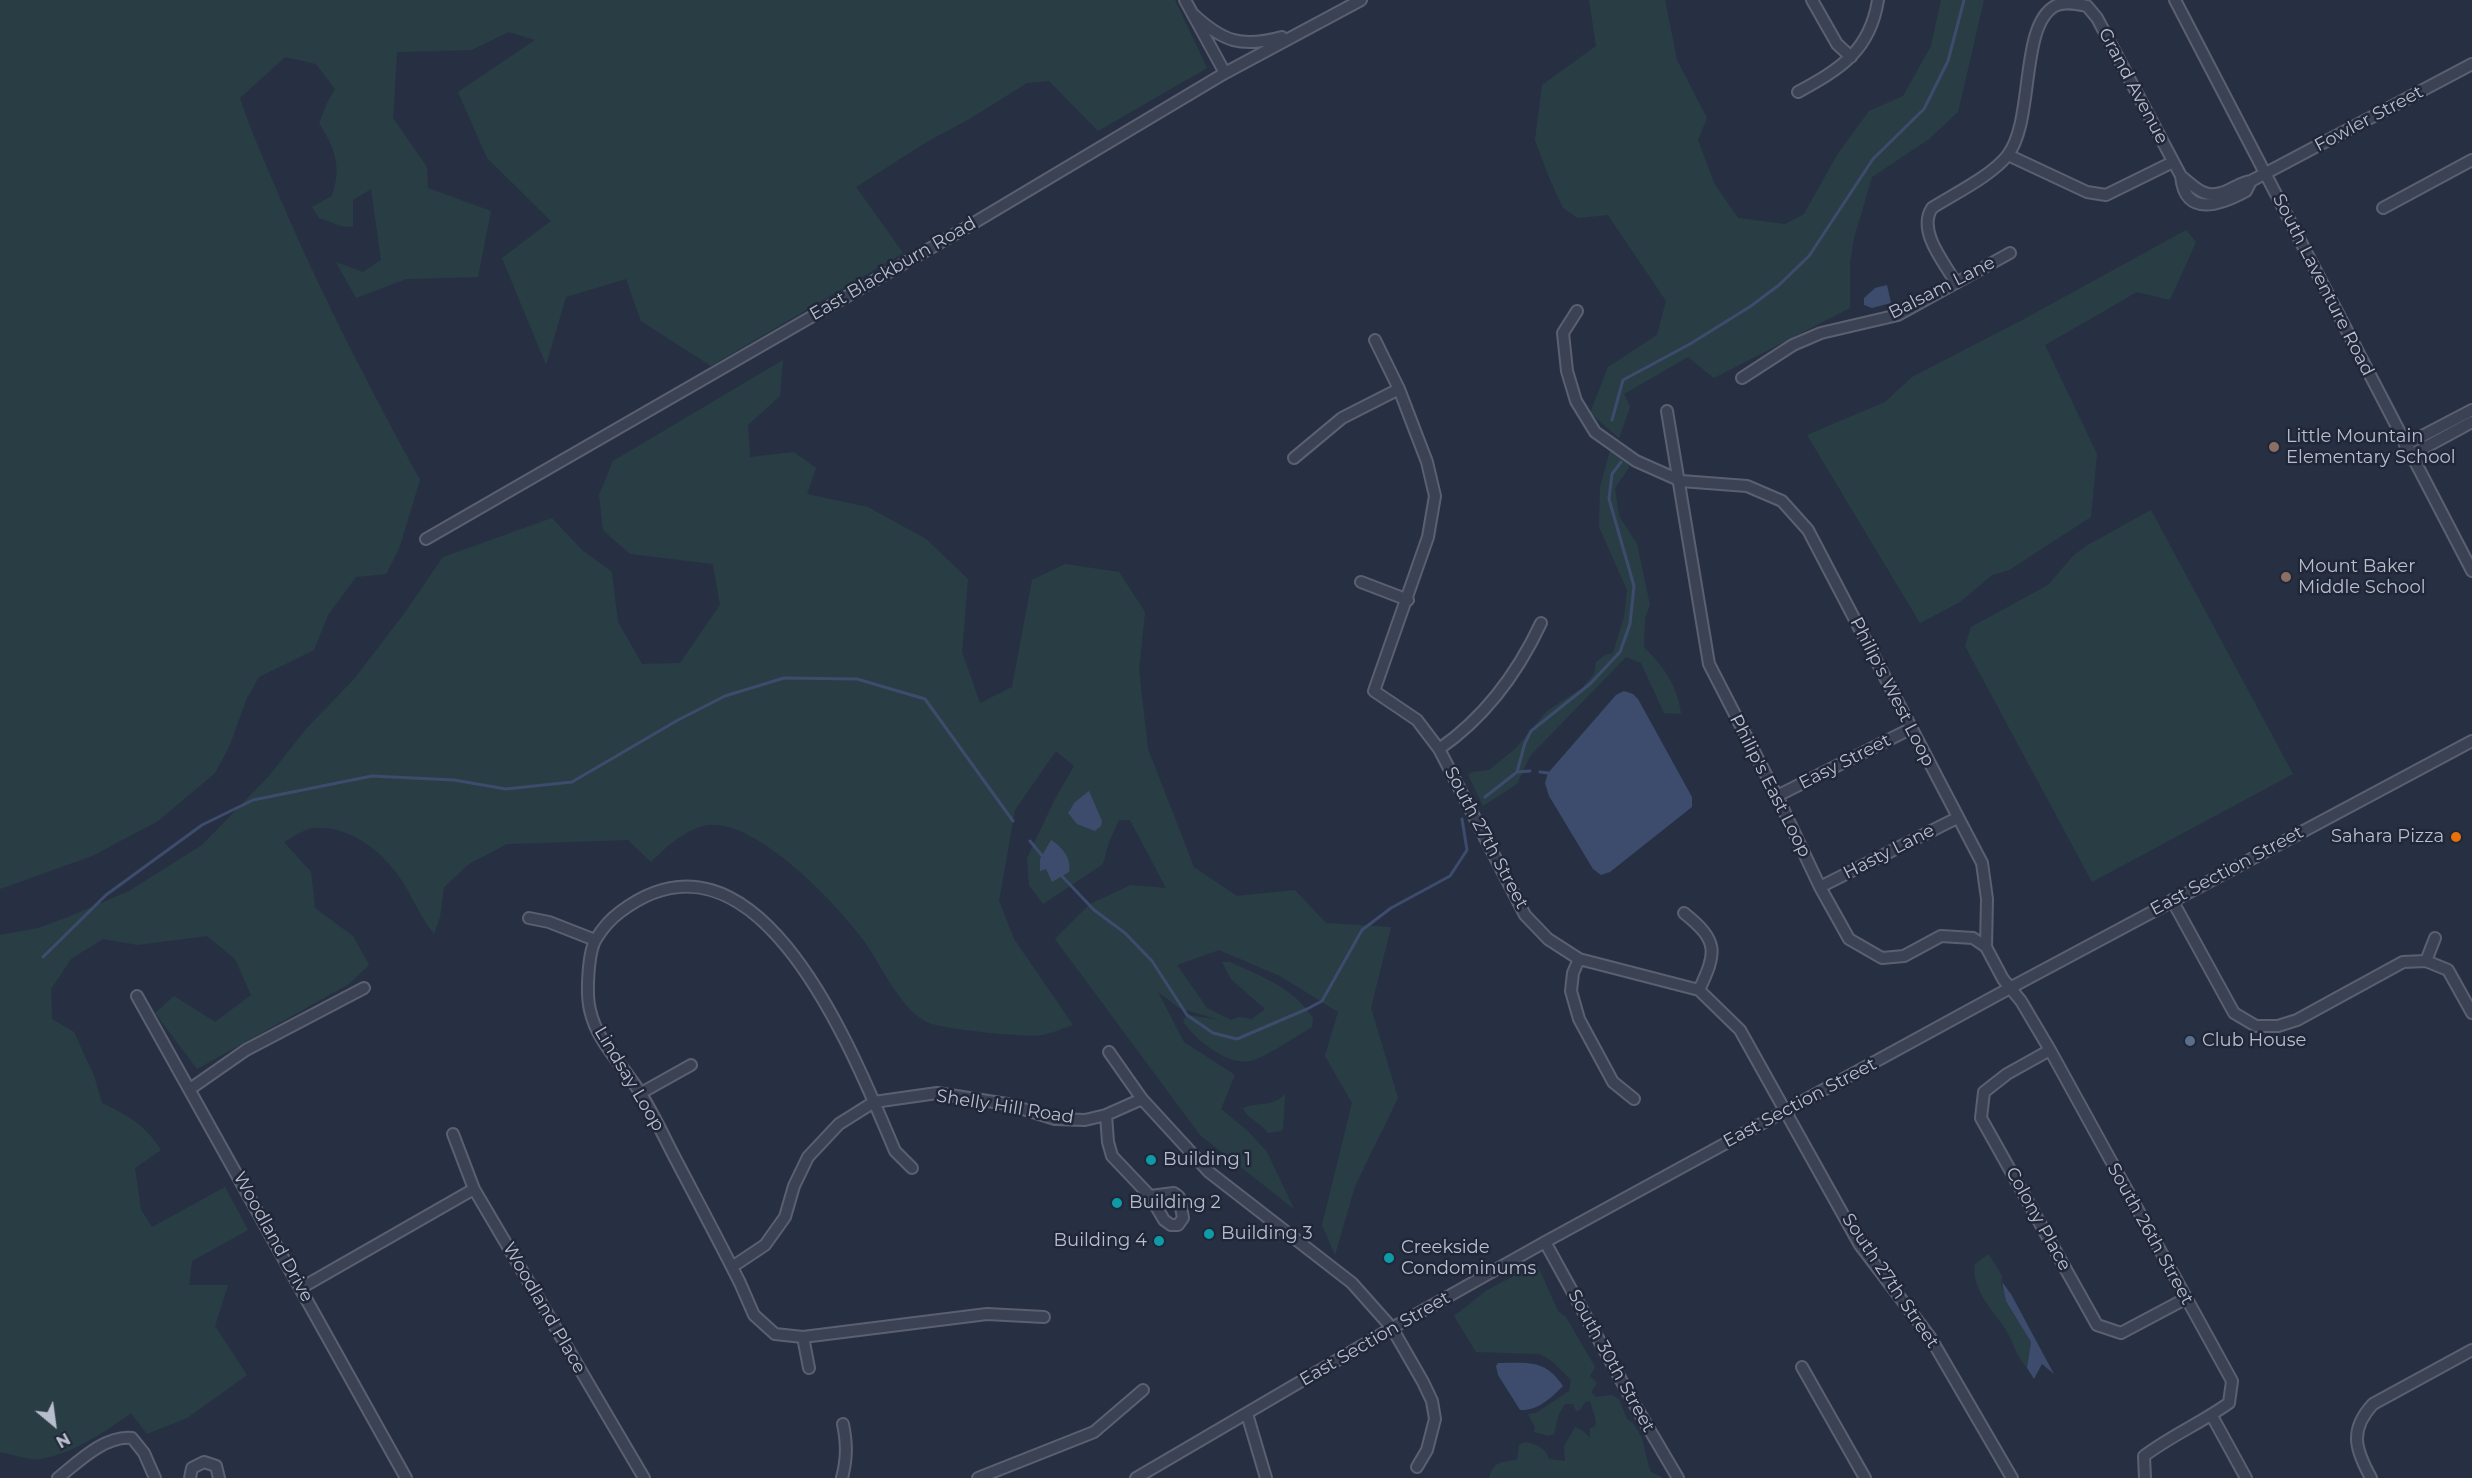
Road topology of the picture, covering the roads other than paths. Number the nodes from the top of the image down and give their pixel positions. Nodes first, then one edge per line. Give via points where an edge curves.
1 (1185, 0) edge
2 (1361, 0) edge
3 (1812, 0) edge
4 (1878, 0) edge
5 (2175, 0) edge
6 (1193, 14) junction
7 (1301, 32) junction
8 (1851, 57) junction
9 (2472, 64) edge
10 (1225, 73) junction
11 (1798, 92) dead end
12 (2008, 155) junction
13 (2472, 160) edge
14 (2173, 162) junction
15 (2265, 173) junction
16 (2383, 208) dead end
17 (2010, 253) dead end
18 (1956, 282) junction
19 (1577, 311) dead end
20 (1375, 340) dead end
21 (1742, 378) dead end
22 (1399, 389) junction
23 (2472, 410) edge
24 (1667, 411) dead end
25 (2472, 422) edge
26 (2408, 450) junction
27 (1294, 458) dead end
28 (1681, 481) junction
29 (426, 539) dead end
30 (2472, 571) edge
31 (1361, 582) dead end
32 (1408, 600) junction
33 (1541, 623) dead end
34 (1912, 728) junction
35 (2472, 741) edge
36 (1439, 749) junction
37 (1778, 796) junction
38 (1957, 818) junction
39 (1820, 887) junction
40 (2172, 900) junction
41 (1684, 913) dead end
42 (529, 918) dead end
43 (2435, 938) dead end
44 (595, 940) junction
45 (1986, 947) junction
46 (1579, 959) junction
47 (2426, 961) junction
48 (364, 988) dead end
49 (2010, 988) junction
50 (1699, 990) junction
51 (137, 996) dead end
52 (2472, 1013) edge
53 (2050, 1050) junction
54 (1109, 1052) dead end
55 (691, 1065) dead end
56 (190, 1089) junction
57 (641, 1093) junction
58 (1142, 1099) junction
59 (1634, 1099) dead end
60 (874, 1102) junction
61 (1785, 1110) junction
62 (1106, 1115) junction
63 (453, 1134) dead end
64 (912, 1168) dead end
65 (474, 1190) junction
66 (1150, 1197) dead end
67 (1545, 1242) junction
68 (732, 1267) junction
69 (301, 1288) junction
70 (2186, 1299) junction
71 (1044, 1317) dead end
72 (1392, 1328) junction
73 (803, 1338) junction
74 (2472, 1350) edge
75 (1802, 1366) dead end
76 (809, 1368) dead end
77 (1143, 1389) dead end
78 (1247, 1414) junction
79 (2212, 1416) junction
80 (843, 1424) dead end
81 (1417, 1467) dead end
82 (58, 1478) edge
83 (155, 1478) edge
84 (190, 1478) edge
85 (219, 1478) edge
86 (406, 1478) edge
87 (644, 1478) edge
88 (842, 1478) edge
89 (978, 1478) edge
90 (1136, 1478) edge
91 (1266, 1478) edge
92 (1678, 1478) edge
93 (1865, 1478) edge
94 (2012, 1478) edge
95 (2145, 1478) edge
96 (2246, 1478) edge
97 (2371, 1478) edge

1 - 6 street
2 - 7 street, East Blackburn Road
3 - 8 street via 1837,44
4 - 8 street via 1866,38
5 - 15 street, South Laventure Road
6 - 7 street via 1222,38 1241,42 1264,42
6 - 10 street
7 - 10 street, East Blackburn Road
8 - 11 street via 1834,73
9 - 15 street, Fowler Street
10 - 29 street, East Blackburn Road via 962,230
12 - 14 street via 2087,192 2106,195
12 - 14 street, Grand Avenue via 2022,120 2032,47 2040,22 2055,6 2072,3 2086,6 2097,18
12 - 18 street, Grand Avenue via 1927,215 1931,238
13 - 16 street
14 - 15 street, Grand Avenue via 2190,197 2201,204 2216,206 2246,191 2251,181
15 - 26 street, South Laventure Road
17 - 18 street, Balsam Lane
18 - 21 street, Balsam Lane via 1898,315 1821,333 1793,345
19 - 28 street, Philip's West Loop via 1563,333 1567,371 1576,401 1595,432 1636,461
20 - 22 street
22 - 27 street via 1342,418
22 - 32 street via 1427,462 1435,496 1428,537
23 - 26 street
24 - 28 street, Philip's East Loop
25 - 26 street
26 - 30 street, South Laventure Road
28 - 34 street, Philip's West Loop via 1747,486 1782,501 1808,530
28 - 37 street, Philip's East Loop via 1709,664
31 - 32 street
32 - 36 street, South 27th Street via 1374,691 1417,720
33 - 36 street via 1526,654 1471,726
34 - 37 street, Easy Street
34 - 38 street, Philip's West Loop
35 - 40 street, East Section Street
36 - 46 street, South 27th Street via 1525,915 1548,939
37 - 39 street, Philip's East Loop
38 - 39 street, Hasty Lane
38 - 45 street, Philip's West Loop via 1982,863 1988,899
39 - 45 street, Philip's East Loop via 1849,939 1882,958 1904,956 1941,936 1973,938
40 - 47 street via 2234,1013 2256,1026 2278,1026 2297,1020 2403,962
40 - 49 street, East Section Street
41 - 50 street via 1703,928 1711,946 1712,963
42 - 44 street
43 - 47 street
44 - 57 street, Lindsay Loop via 587,983 590,1009 597,1032
44 - 60 street via 622,910 660,891 680,886 732,897 759,917 810,978 833,1014
45 - 49 street, Philip's West Loop
46 - 50 street, South 27th Street
46 - 59 street via 1571,991 1579,1019 1613,1082
47 - 52 street via 2448,970
48 - 56 street via 246,1050
49 - 53 street, South 26th Street
49 - 61 street, East Section Street
50 - 61 street, South 27th Street via 1740,1030
51 - 56 street, Woodland Drive
53 - 70 street, South 26th Street
53 - 70 street, Colony Place via 1984,1092 1981,1118 2097,1325 2121,1333
54 - 58 street
55 - 57 street
56 - 69 street, Woodland Drive
57 - 68 street, Lindsay Loop
58 - 62 street, Shelly Hill Road
58 - 72 street via 1209,1172 1352,1283
60 - 62 street, Shelly Hill Road via 937,1093 1007,1104 1055,1119 1085,1120
60 - 64 street via 895,1151
60 - 68 street, Shelly Hill Road via 839,1124 808,1157 785,1217 765,1245
61 - 67 street, East Section Street
61 - 94 street, South 27th Street via 1860,1245 1930,1337
62 - 66 street via 1112,1156
63 - 65 street, Woodland Place
65 - 69 street
65 - 87 street, Woodland Place
67 - 72 street, East Section Street
67 - 92 street, South 30th Street
68 - 73 street, Lindsay Loop via 754,1314 775,1334
69 - 86 street, Woodland Drive
70 - 79 street, South 26th Street via 2232,1381 2229,1403
71 - 73 street, Lindsay Loop via 987,1314
72 - 78 street, East Section Street
72 - 81 street via 1432,1401 1435,1419 1427,1450
73 - 76 street
74 - 97 street via 2373,1404 2363,1415 2356,1428 2358,1448
75 - 93 street
77 - 89 street via 1094,1432
78 - 90 street, East Section Street
78 - 91 street
79 - 95 street via 2168,1438 2144,1456
79 - 96 street
80 - 88 street via 847,1444
82 - 83 street via 114,1439 125,1437 138,1444
84 - 85 street via 192,1468 204,1462 216,1466

